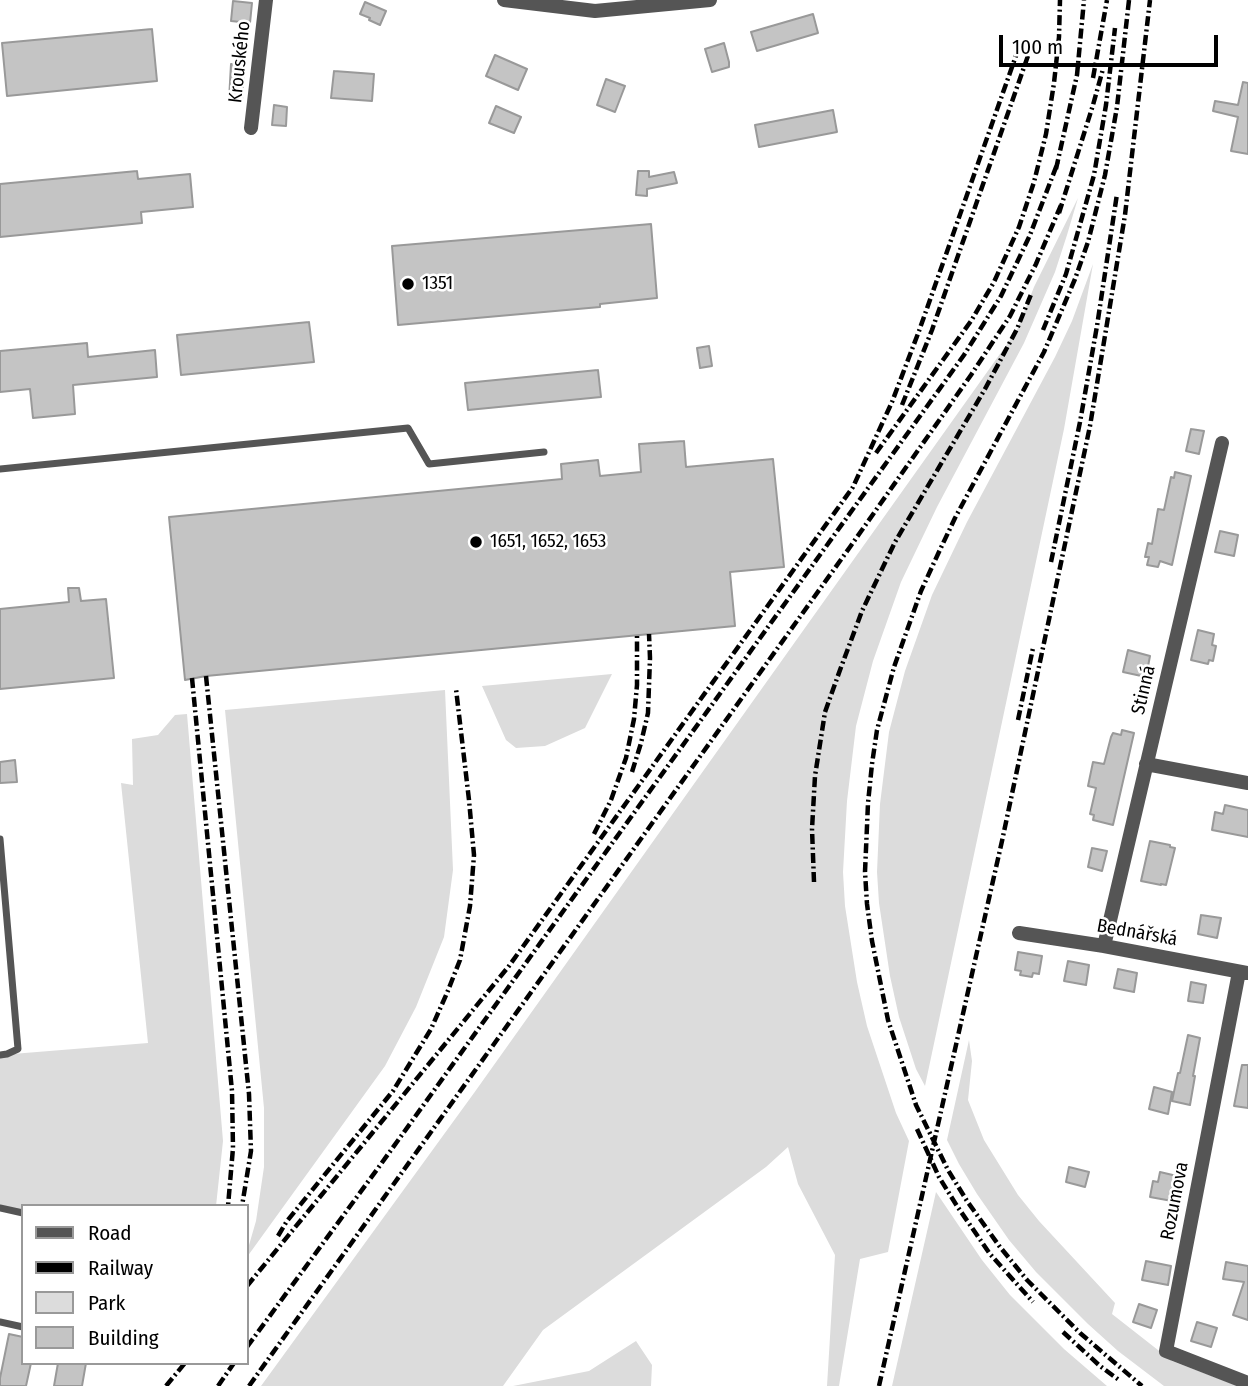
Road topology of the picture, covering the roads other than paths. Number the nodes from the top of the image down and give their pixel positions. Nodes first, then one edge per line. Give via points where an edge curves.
1 (266, 0) edge
2 (503, 0) edge
3 (710, 0) edge
4 (251, 128) dead end
5 (1222, 443) dead end
6 (544, 452) dead end
7 (0, 469) edge
8 (1146, 764) junction
9 (1248, 783) edge
10 (0, 839) edge
11 (1019, 933) dead end
12 (1104, 946) junction
13 (1244, 973) edge
14 (0, 1055) edge
15 (0, 1208) edge
16 (21, 1213) edge
17 (0, 1322) edge
18 (21, 1326) edge
19 (1248, 1383) edge

1 - 4 street, Krouského
2 - 3 street via 595,11
5 - 8 street, Stinná
6 - 7 lane via 429,464 408,428
8 - 9 street
8 - 12 street, Stinná
10 - 14 lane via 18,1049
11 - 12 street, Bednářská
12 - 13 street, Bednářská
13 - 19 street, Rozumova via 1166,1351
15 - 16 lane
17 - 18 lane

